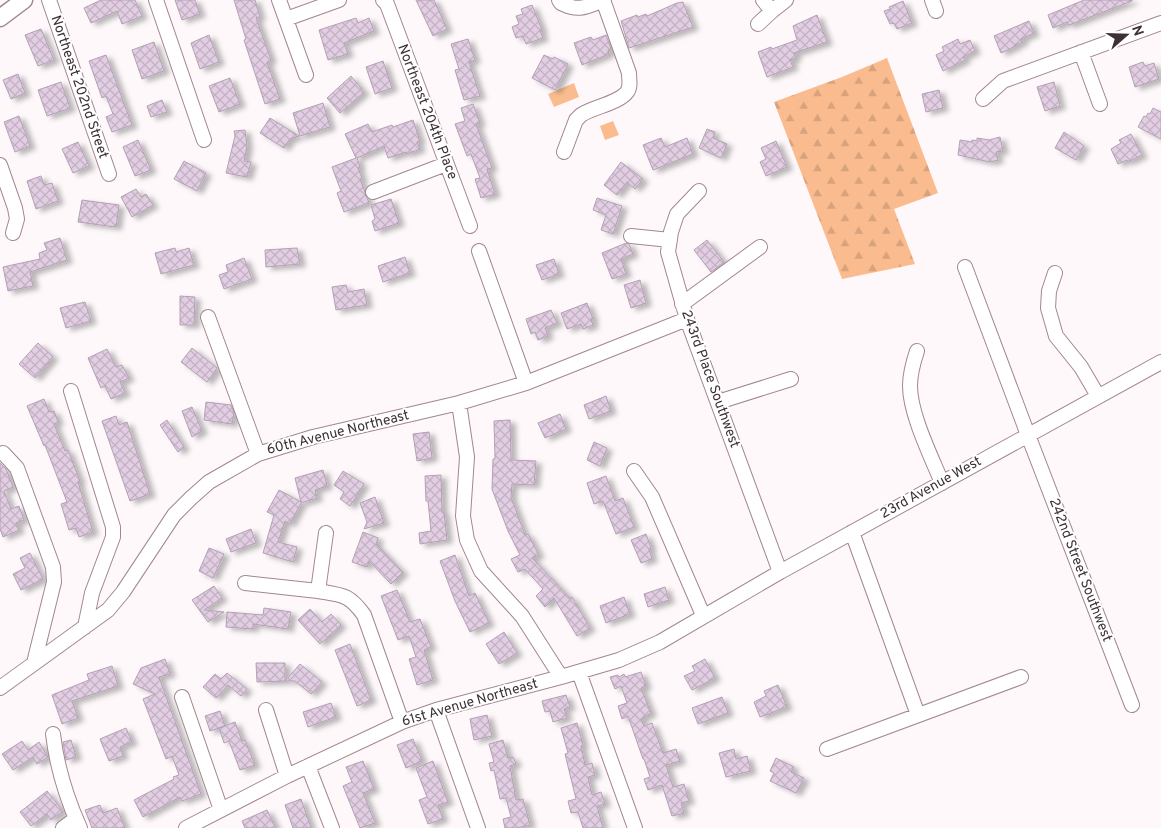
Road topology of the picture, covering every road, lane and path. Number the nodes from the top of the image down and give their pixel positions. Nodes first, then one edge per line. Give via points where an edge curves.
1 (24, 0) edge
2 (49, 0) edge
3 (156, 0) edge
4 (279, 0) edge
5 (339, 0) edge
6 (383, 0) edge
7 (603, 0) edge
8 (763, 0) edge
9 (786, 0) edge
10 (565, 4) edge
11 (772, 11) junction
12 (0, 18) edge
13 (286, 19) junction
14 (1161, 23) edge
15 (758, 24) dead end
16 (1081, 52) junction
17 (306, 75) dead end
18 (983, 99) dead end
19 (1100, 104) dead end
20 (204, 140) dead end
21 (564, 152) dead end
22 (446, 164) junction
23 (0, 165) edge
24 (109, 174) dead end
25 (699, 191) dead end
26 (372, 192) dead end
27 (470, 226) dead end
28 (13, 233) dead end
29 (631, 236) dead end
30 (670, 240) junction
31 (760, 247) dead end
32 (479, 251) dead end
33 (965, 267) dead end
34 (1055, 273) dead end
35 (682, 304) junction
36 (208, 317) dead end
37 (687, 319) junction
38 (917, 351) dead end
39 (1161, 362) edge
40 (791, 379) dead end
41 (526, 384) junction
42 (70, 391) dead end
43 (1098, 396) junction
44 (718, 402) junction
45 (459, 404) junction
46 (1028, 435) junction
47 (3, 453) dead end
48 (258, 454) junction
49 (634, 472) dead end
50 (942, 482) junction
51 (852, 532) junction
52 (326, 533) dead end
53 (780, 572) junction
54 (245, 583) dead end
55 (318, 591) junction
56 (703, 615) junction
57 (85, 627) junction
58 (34, 663) junction
59 (579, 672) junction
60 (561, 677) junction
61 (1021, 677) dead end
62 (0, 688) edge
63 (182, 697) dead end
64 (1132, 705) dead end
65 (266, 710) dead end
66 (436, 710) junction
67 (918, 715) junction
68 (402, 722) junction
69 (53, 734) dead end
70 (827, 749) dead end
71 (308, 766) junction
72 (287, 776) junction
73 (221, 810) junction
74 (78, 823) edge
75 (62, 828) edge
76 (186, 828) edge
77 (332, 828) edge
78 (478, 828) edge
79 (635, 828) edge

1 - 12 main road
2 - 24 street, Northeast 202nd Street
3 - 20 street
4 - 13 street
5 - 13 street
6 - 22 street, Northeast 204th Place
7 - 10 street via 580,9
7 - 21 street via 629,73 628,92 581,115
8 - 11 street
9 - 11 street
11 - 15 street
13 - 17 street
14 - 16 street
16 - 18 street via 1003,81
16 - 19 street
22 - 26 street
22 - 27 street, Northeast 204th Place
23 - 28 street via 15,208 17,219
25 - 30 street, 243rd Place Southwest via 677,214
29 - 30 street
30 - 35 street, 243rd Place Southwest via 668,252
31 - 35 street
32 - 41 street
33 - 46 street, 242nd Street Southwest
34 - 43 street via 1048,308 1056,336 1081,367
35 - 37 street, 243rd Place Southwest
36 - 48 street
37 - 41 street, 60th Avenue Northeast
37 - 44 street, 243rd Place Southwest
38 - 50 street via 910,387 914,412
39 - 43 street, 23rd Avenue West
40 - 44 street
41 - 45 street, 60th Avenue Northeast
42 - 57 street via 113,528 113,537 92,593
43 - 46 street, 23rd Avenue West
44 - 53 street, 243rd Place Southwest
45 - 48 street, 60th Avenue Northeast via 313,437
45 - 60 street via 467,457 463,516 467,540 481,571 522,616
46 - 50 street, 23rd Avenue West
46 - 64 street, 242nd Street Southwest
47 - 58 street via 17,468 53,567 54,582
48 - 57 street, 60th Avenue Northeast via 209,482 174,515 123,592 108,610
49 - 56 street via 652,497
50 - 51 street, 23rd Avenue West
51 - 53 street, 23rd Avenue West
51 - 67 street
52 - 55 street
53 - 56 street, 23rd Avenue West
54 - 55 street
55 - 68 street via 343,595 356,603 364,615
56 - 59 street, 61st Avenue Northeast via 641,651
57 - 58 street, 60th Avenue Northeast
58 - 62 street, 60th Avenue Northeast
59 - 60 street, 61st Avenue Northeast
59 - 79 street
60 - 66 street, 61st Avenue Northeast
61 - 67 street
63 - 73 street
65 - 72 street
66 - 68 street, 61st Avenue Northeast
66 - 78 street
67 - 70 street
68 - 71 street, 61st Avenue Northeast
69 - 74 street via 56,761
71 - 72 street, 61st Avenue Northeast
71 - 77 street
72 - 73 street, 61st Avenue Northeast
73 - 76 street, 61st Avenue Northeast
74 - 75 street

